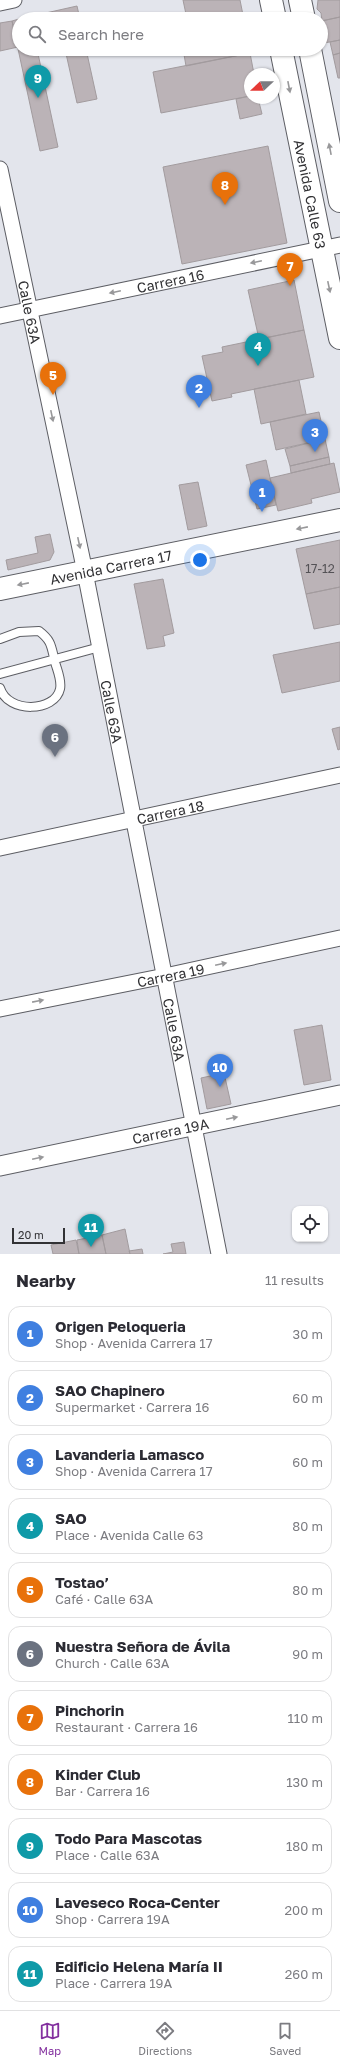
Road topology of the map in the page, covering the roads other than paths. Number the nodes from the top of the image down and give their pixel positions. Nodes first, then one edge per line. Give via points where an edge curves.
1 (14, 0) edge
2 (271, 0) edge
3 (300, 0) edge
4 (0, 3) edge
5 (274, 12) edge
6 (303, 12) edge
7 (283, 56) edge
8 (311, 56) edge
9 (0, 169) edge
10 (340, 202) edge
11 (331, 247) edge
12 (30, 309) junction
13 (0, 316) edge
14 (340, 338) edge
15 (340, 520) edge
16 (86, 572) junction
17 (0, 589) edge
18 (0, 639) edge
19 (100, 647) junction
20 (55, 660) junction
21 (0, 674) edge
22 (0, 688) edge
23 (340, 775) edge
24 (134, 820) junction
25 (0, 848) edge
26 (340, 938) edge
27 (165, 976) junction
28 (0, 1009) edge
29 (340, 1095) edge
30 (194, 1126) junction
31 (0, 1166) edge
32 (219, 1254) edge

1 - 4 street
2 - 5 main road
3 - 6 main road
7 -> 11 main road, Avenida Calle 63
10 -> 8 main road, Avenida Calle 63
9 - 12 street, Calle 63A
11 -> 12 street, Carrera 16
11 -> 14 main road, Avenida Calle 63
12 - 13 street, Carrera 16
12 -> 16 street, Calle 63A
15 -> 16 main road, Avenida Carrera 17
16 -> 17 main road, Avenida Carrera 17
16 - 19 street, Calle 63A
18 - 20 lane via 19,632 38,631 48,638
19 - 20 lane
19 - 24 street, Calle 63A
20 - 21 lane
20 - 22 lane via 60,689 57,697 47,704 23,707 13,705
23 - 24 street, Carrera 18
24 - 25 street, Carrera 18
24 - 27 street, Calle 63A
27 -> 26 street, Carrera 19
28 -> 27 street, Carrera 19
27 - 30 street, Calle 63A
30 -> 29 street, Carrera 19A
31 -> 30 street, Carrera 19A
30 - 32 street, Calle 63A

